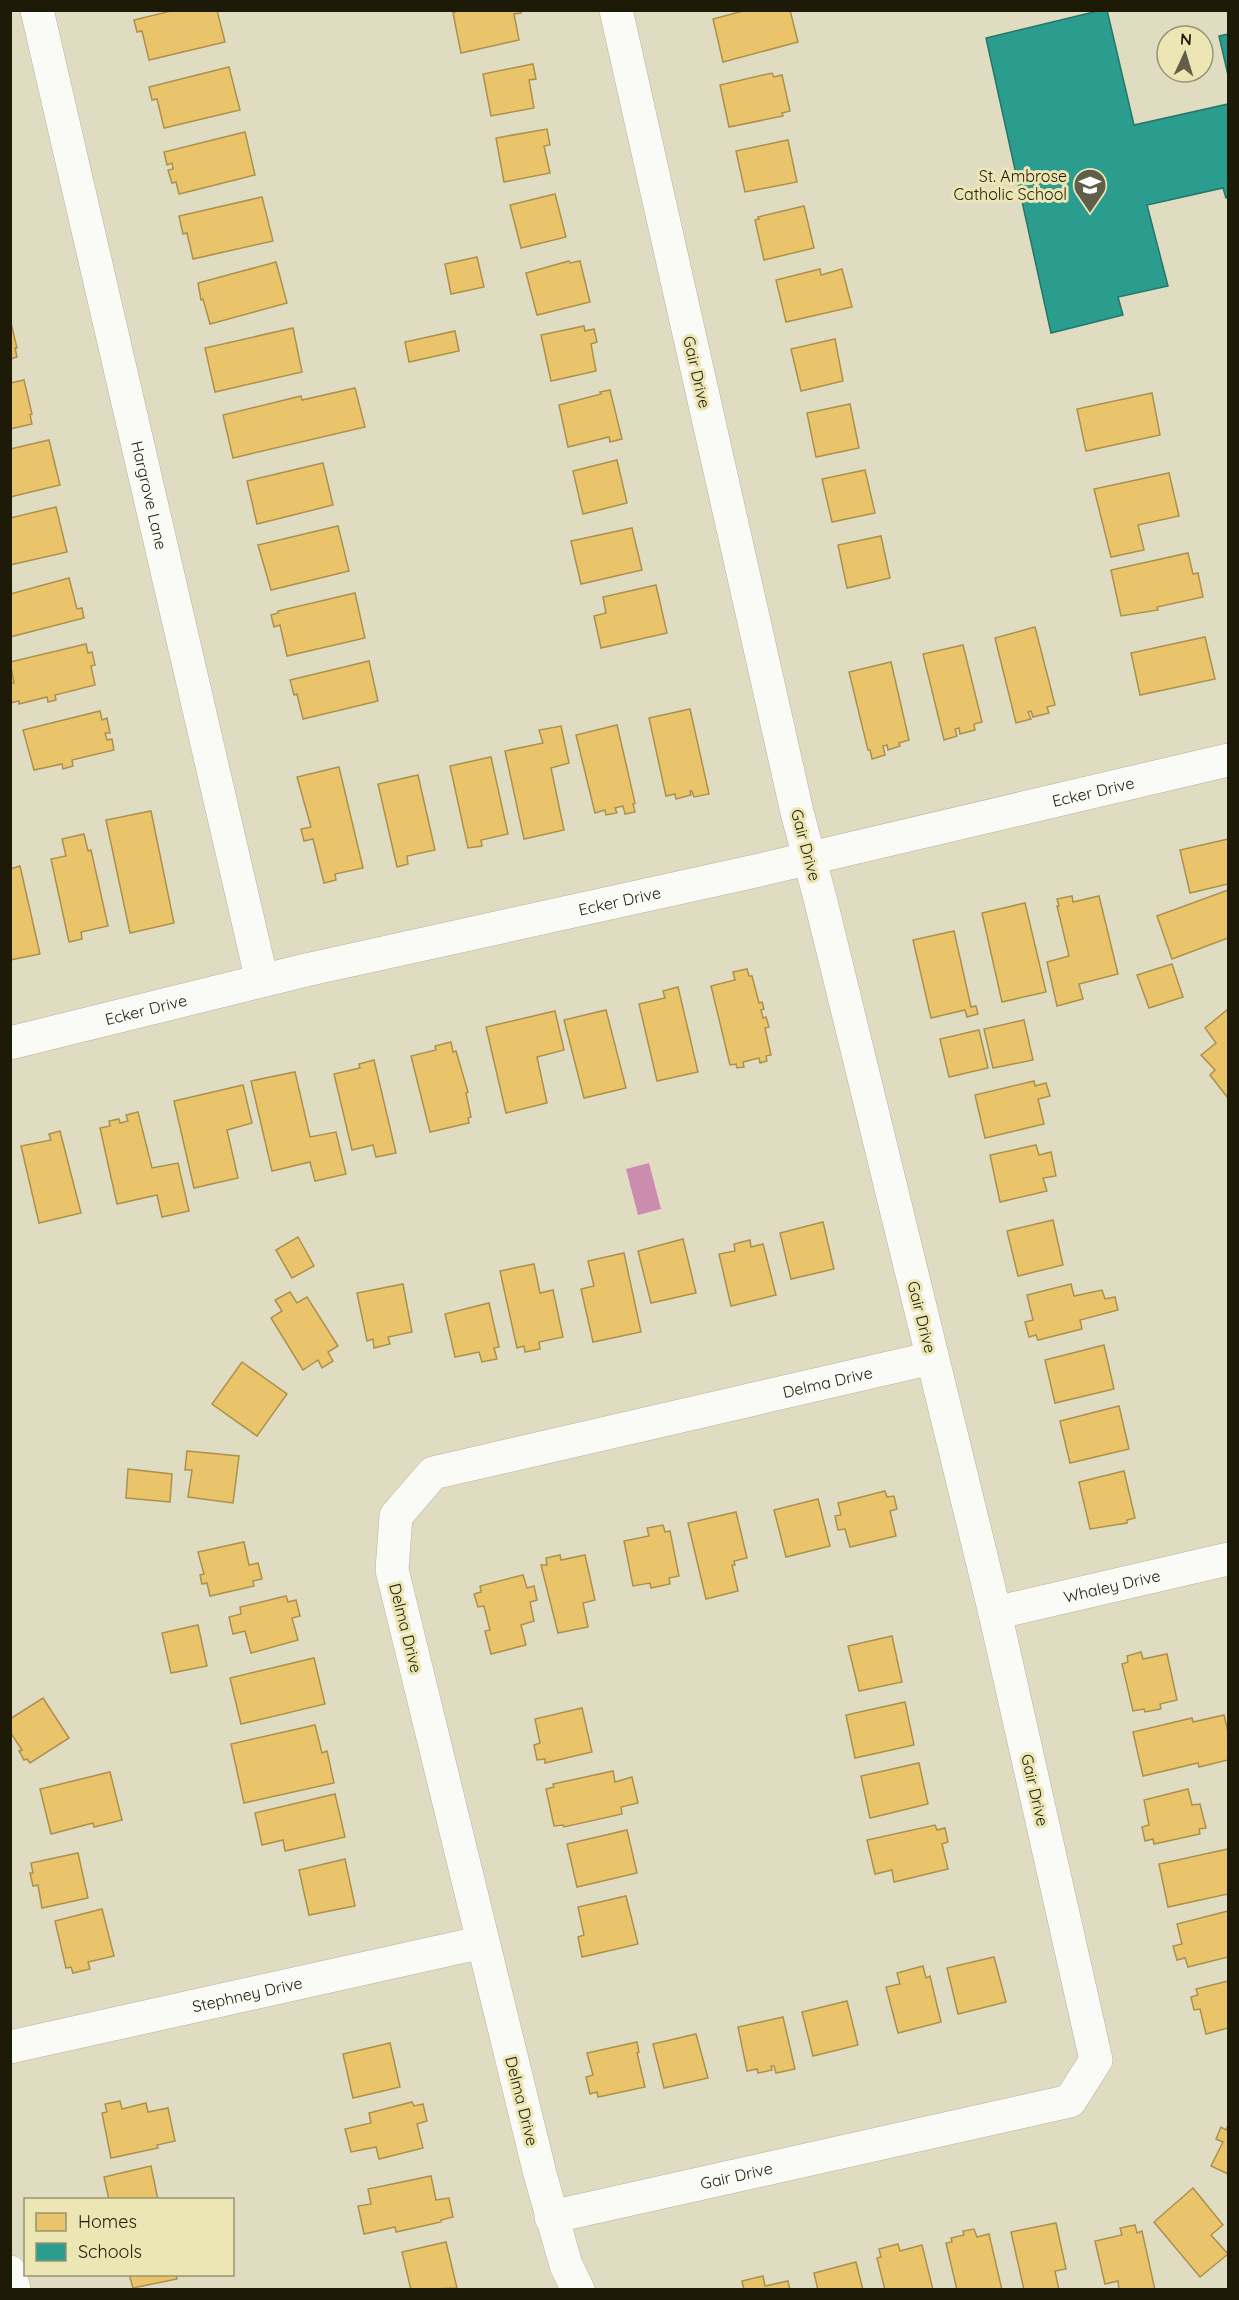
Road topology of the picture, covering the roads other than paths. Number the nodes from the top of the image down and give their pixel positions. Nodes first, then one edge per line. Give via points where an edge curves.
1 (37, 10) edge
2 (615, 10) edge
3 (1228, 760) edge
4 (809, 858) junction
5 (262, 981) junction
6 (10, 1043) edge
7 (932, 1358) junction
8 (1228, 1559) edge
9 (995, 1613) junction
10 (483, 1942) junction
11 (10, 2048) edge
12 (551, 2217) junction
13 (10, 2272) edge
14 (14, 2289) edge
15 (578, 2289) edge

1 - 5 street, Hargrove Lane
2 - 4 street, Gair Drive
3 - 4 street, Ecker Drive
4 - 5 street, Ecker Drive
4 - 7 street, Gair Drive
5 - 6 street, Ecker Drive
7 - 9 street, Gair Drive
7 - 10 street, Delma Drive via 433,1473 396,1516 392,1570
8 - 9 street, Whaley Drive
9 - 12 street, Gair Drive via 1096,2060 1070,2101
10 - 11 street, Stephney Drive
10 - 12 street, Delma Drive
12 - 15 street, Delma Drive
13 - 14 street

